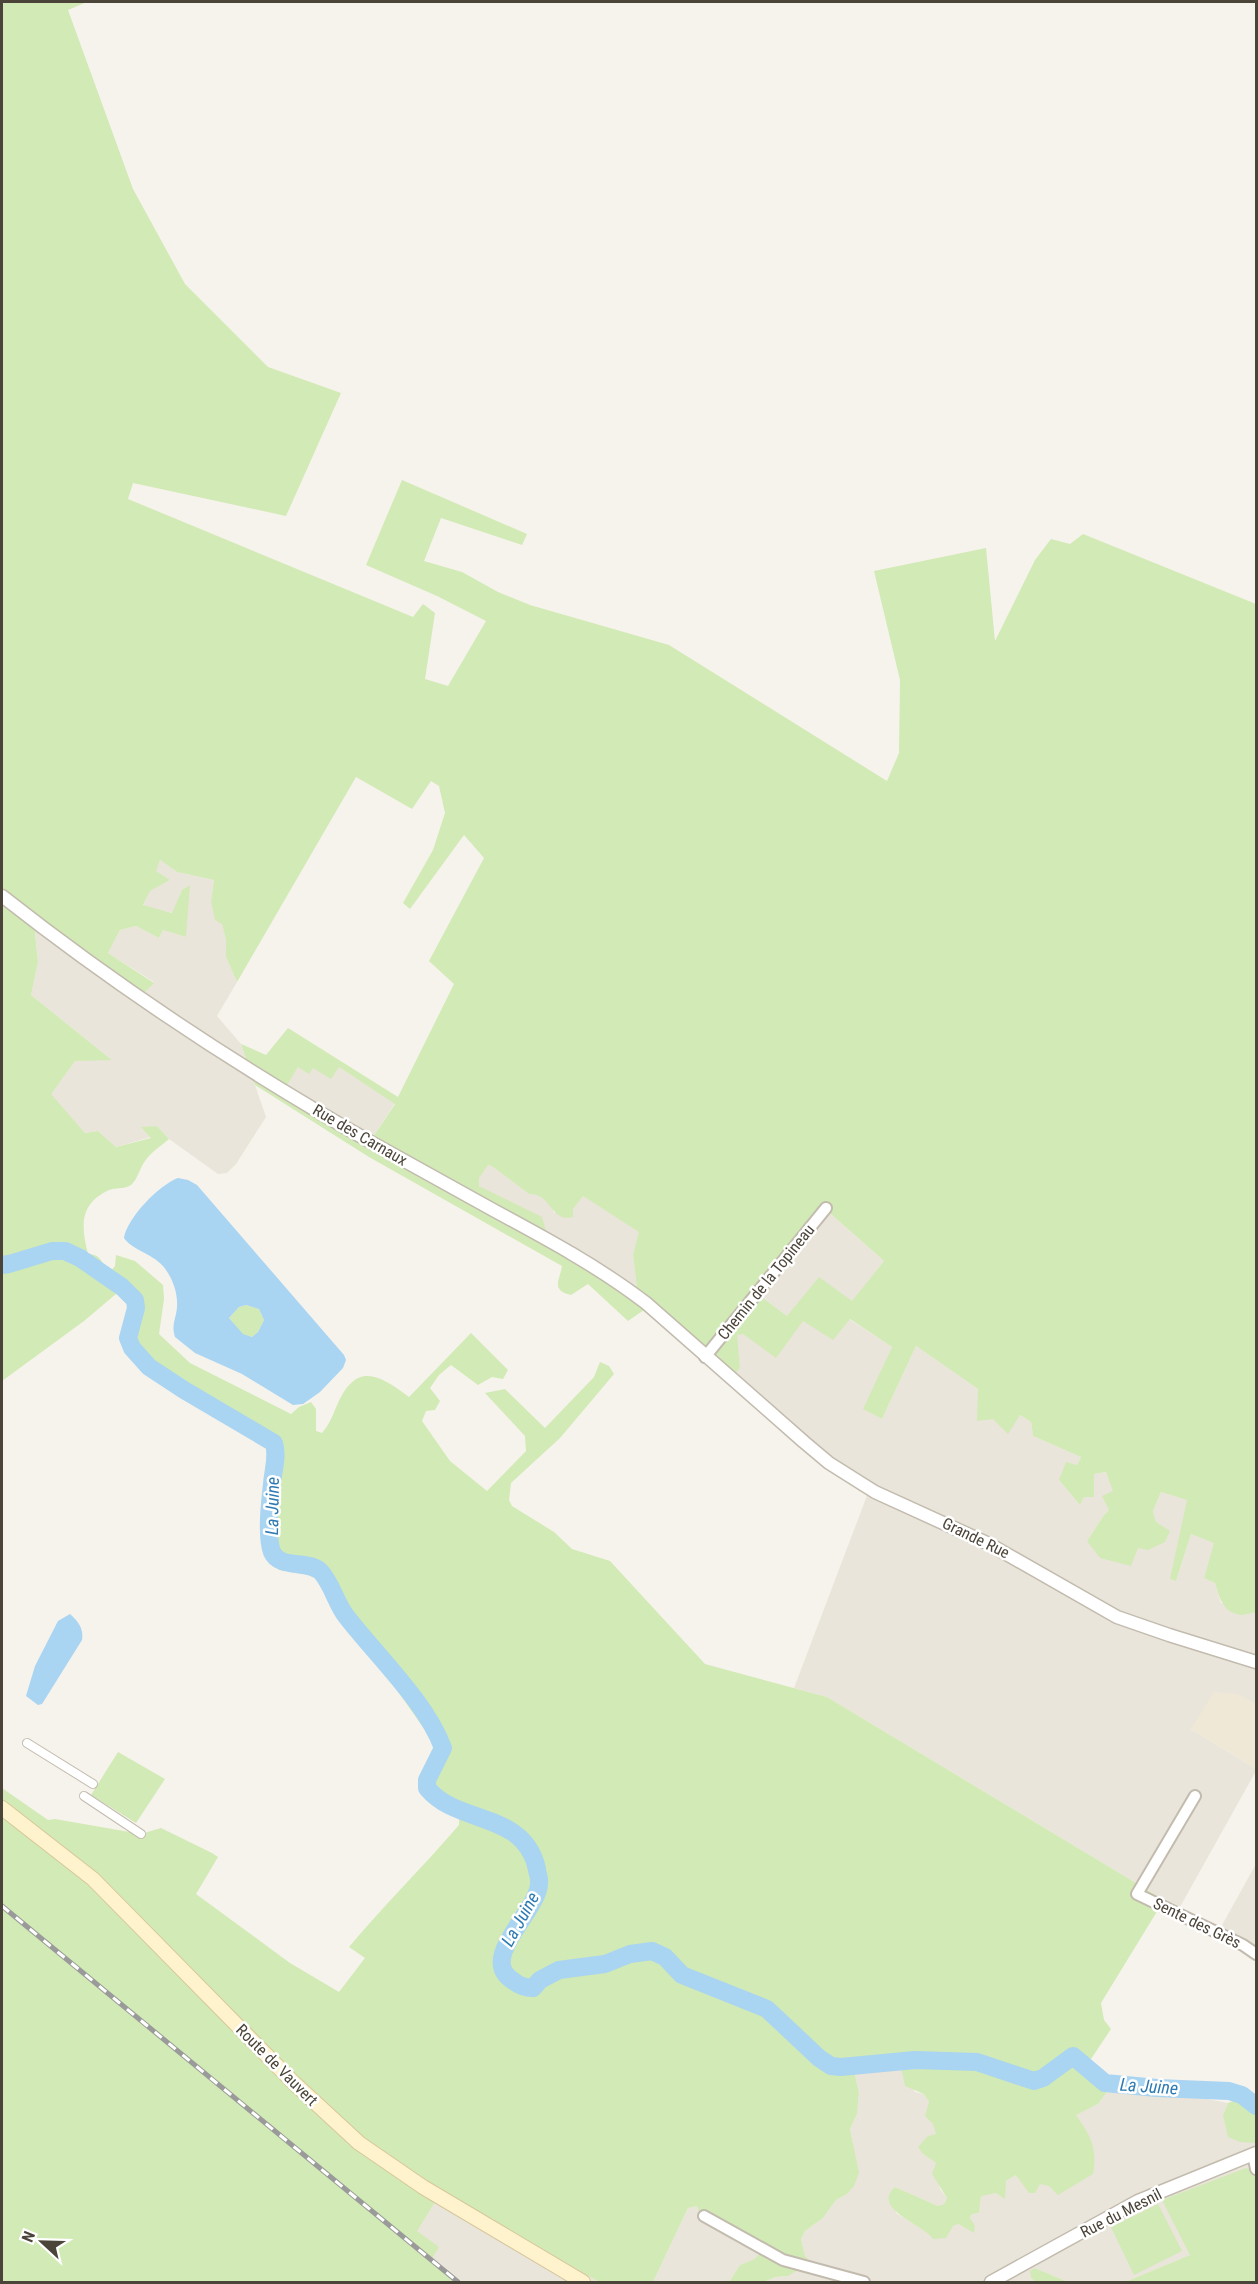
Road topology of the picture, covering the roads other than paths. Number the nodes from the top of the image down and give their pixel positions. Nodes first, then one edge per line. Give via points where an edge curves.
1 (2, 896) edge
2 (826, 1208) dead end
3 (705, 1357) junction
4 (720, 1370) joint
5 (1257, 1662) edge
6 (27, 1743) dead end
7 (93, 1784) dead end
8 (84, 1796) dead end
9 (1195, 1796) dead end
10 (2, 1808) edge
11 (141, 1834) dead end
12 (1257, 1954) edge
13 (1255, 2154) edge
14 (1257, 2169) edge
15 (704, 2216) dead end
16 (583, 2283) edge
17 (864, 2283) edge
18 (991, 2283) edge

1 - 3 street, Rue des Carnaux via 141,1000 210,1046 619,1282
2 - 3 street, Chemin de la Topineau
3 - 4 street, Rue des Carnaux
4 - 5 street, Grande Rue via 829,1462 875,1492 989,1544 1117,1617
6 - 7 street
8 - 11 street
9 - 12 street, Sente des Grès via 1137,1894
10 - 16 main road, Route de Vauvert via 93,1879 359,2144
13 - 14 street
13 - 18 street, Rue du Mesnil via 1138,2201
15 - 17 street via 783,2260

